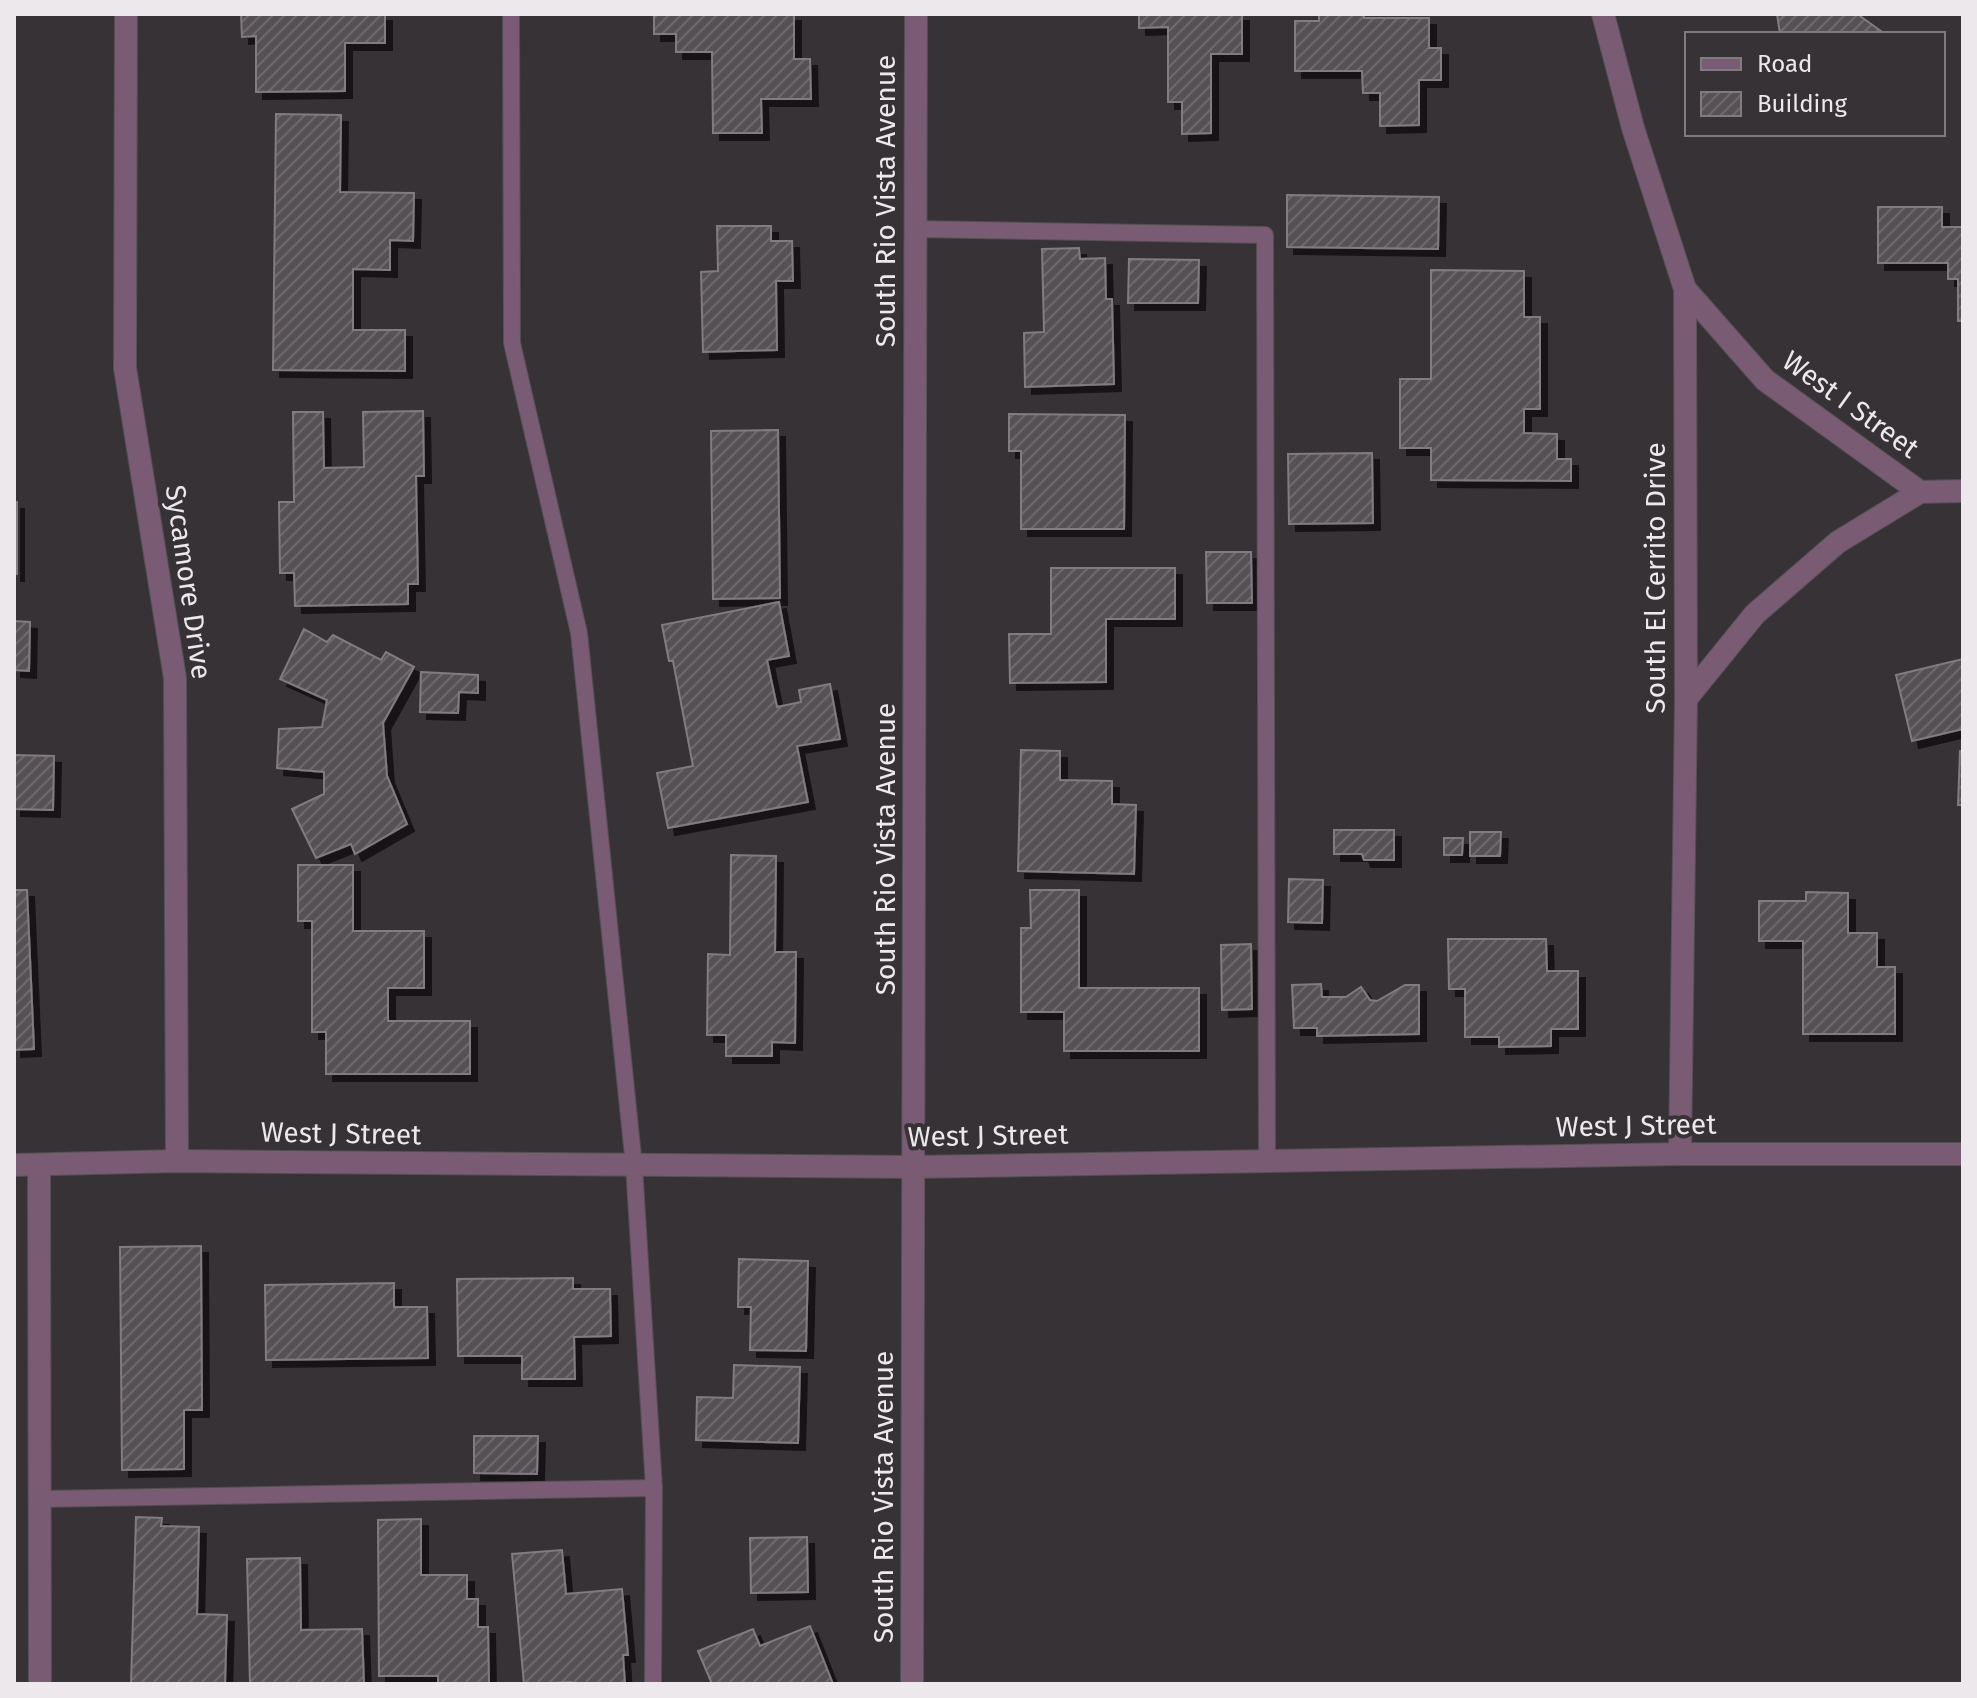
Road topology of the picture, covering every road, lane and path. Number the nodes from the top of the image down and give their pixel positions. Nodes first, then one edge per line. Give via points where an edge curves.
1 (126, 14) edge
2 (511, 14) edge
3 (916, 14) edge
4 (1603, 14) edge
5 (915, 229) junction
6 (1685, 289) junction
7 (1963, 491) edge
8 (1920, 492) junction
9 (1686, 699) junction
10 (1680, 1154) junction
11 (1963, 1154) edge
12 (177, 1161) junction
13 (1267, 1161) junction
14 (14, 1165) edge
15 (39, 1165) junction
16 (634, 1166) junction
17 (914, 1167) junction
18 (654, 1488) junction
19 (40, 1499) junction
20 (40, 1684) edge
21 (653, 1684) edge
22 (912, 1684) edge

1 - 12 street, Sycamore Drive via 125,368 175,678
2 - 16 lane via 512,343 579,633
3 - 5 street, South Rio Vista Avenue
4 - 6 street, South El Cerrito Drive
5 - 13 lane via 1265,235
5 - 17 street, South Rio Vista Avenue
6 - 8 street, West I Street via 1765,380
6 - 9 street, South El Cerrito Drive
7 - 8 street, West I Street
8 - 9 street, West I Street via 1838,542 1755,614
9 - 10 street, South El Cerrito Drive
10 - 11 street, West J Street
10 - 13 street, West J Street
12 - 15 street, West J Street
12 - 16 street, West J Street
13 - 17 street, West J Street
14 - 15 street, West J Street
15 - 19 street
16 - 17 street, West J Street
16 - 18 lane
17 - 22 street, South Rio Vista Avenue
18 - 19 lane
18 - 21 lane
19 - 20 street

